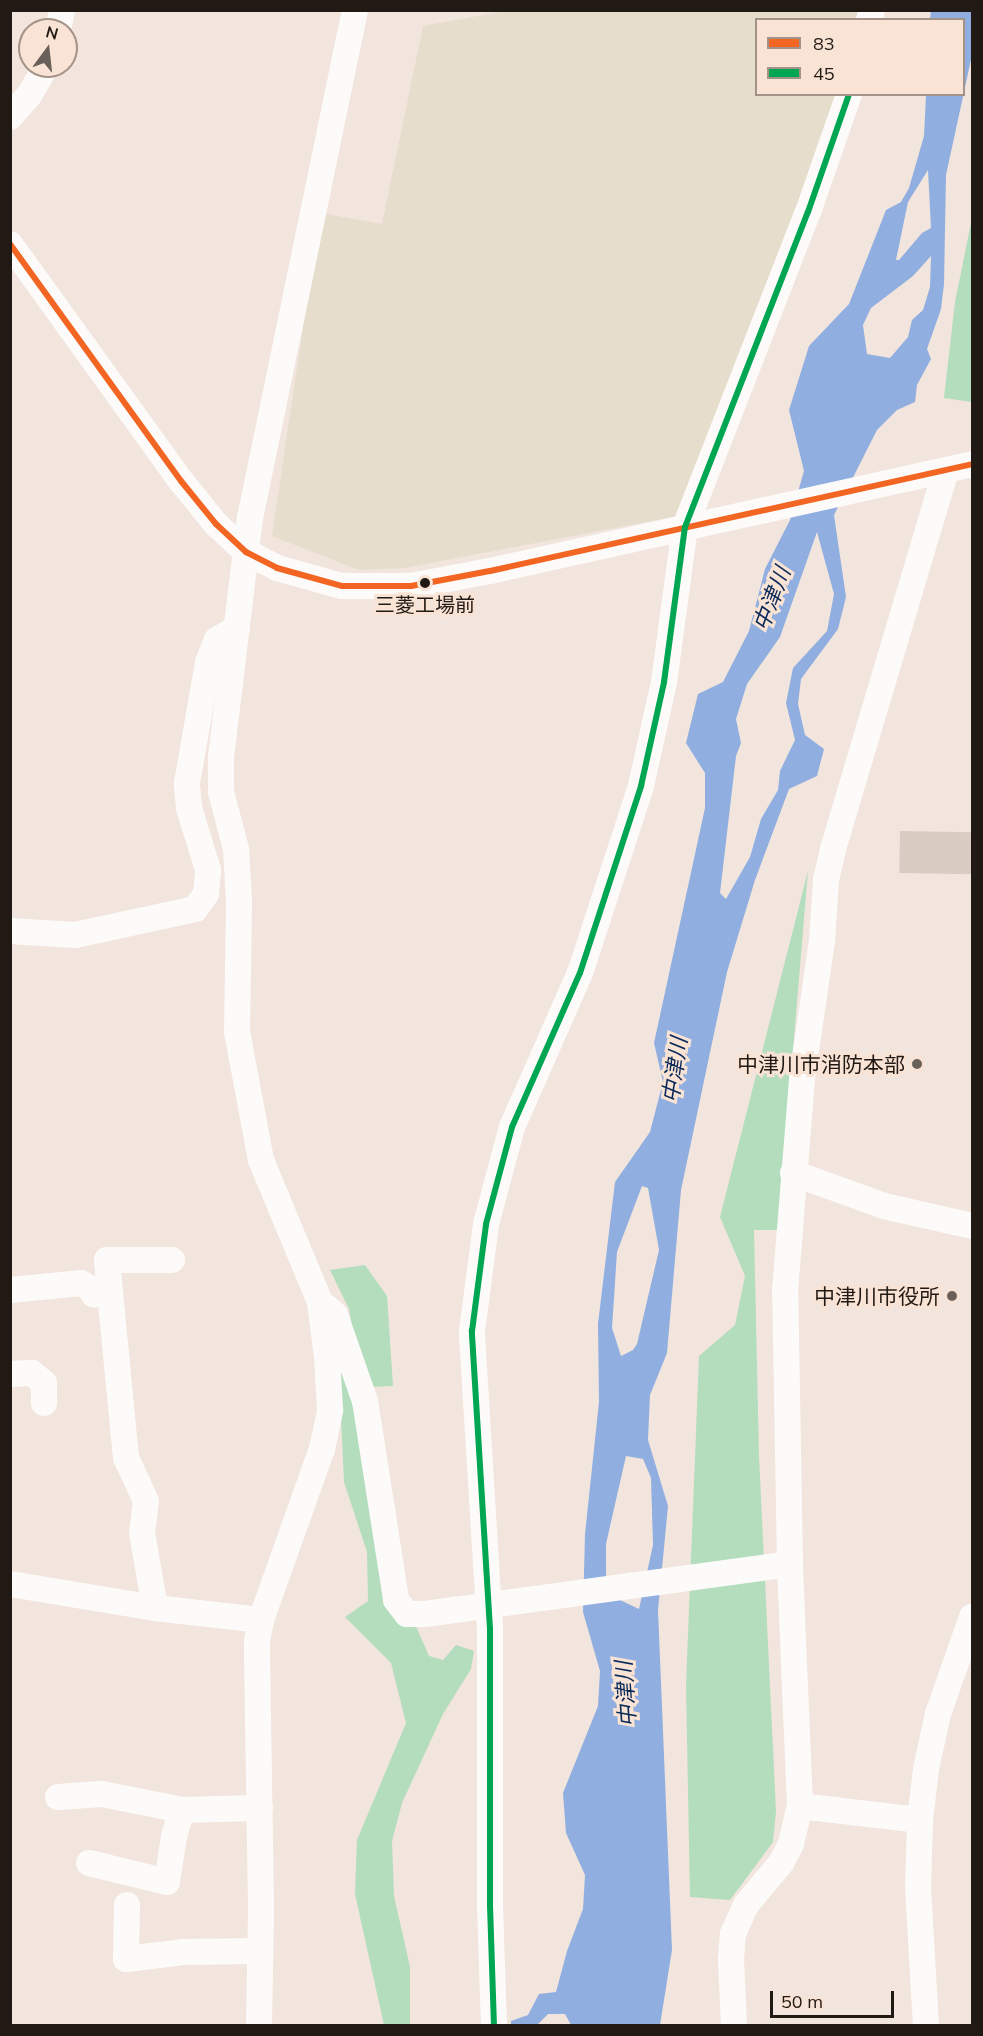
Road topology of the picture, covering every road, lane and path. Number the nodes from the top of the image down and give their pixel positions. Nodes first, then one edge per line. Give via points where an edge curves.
1 (355, 10) edge
2 (39, 78) edge
3 (848, 96) edge
4 (10, 117) edge
5 (10, 244) edge
6 (972, 464) edge
7 (936, 473) junction
8 (685, 527) junction
9 (246, 552) junction
10 (237, 628) junction
11 (10, 931) edge
12 (793, 1173) junction
13 (972, 1227) edge
14 (172, 1260) dead end
15 (10, 1290) edge
16 (94, 1295) dead end
17 (320, 1302) junction
18 (10, 1374) edge
19 (44, 1403) dead end
20 (790, 1564) junction
21 (10, 1584) edge
22 (155, 1608) junction
23 (972, 1617) edge
24 (261, 1620) junction
25 (58, 1797) dead end
26 (800, 1806) junction
27 (260, 1808) junction
28 (182, 1810) junction
29 (920, 1820) junction
30 (89, 1863) dead end
31 (127, 1905) dead end
32 (260, 1951) junction
33 (259, 2025) edge
34 (494, 2025) edge
35 (735, 2025) edge
36 (926, 2025) edge

1 - 9 street
2 - 4 street
3 - 8 street via 808,212
5 - 9 street via 181,481 216,524
6 - 7 street
7 - 8 street
7 - 12 street via 826,880
8 - 9 street via 411,586 342,586 277,568
8 - 34 street via 664,682 640,786 580,973 512,1127 486,1224 472,1331 490,1629
9 - 10 street
10 - 11 street via 217,640 208,663 187,783 189,808 208,870 206,894 195,909 75,935
10 - 17 street via 221,757 221,792 236,849 237,1032 261,1160
12 - 13 street via 884,1206
12 - 20 street via 785,1291
14 - 22 street via 107,1260 126,1458 146,1501 142,1533
15 - 16 street via 81,1283 92,1289
17 - 20 street via 335,1315 365,1401 396,1600 407,1614
17 - 24 street via 330,1410 322,1449
18 - 19 street via 32,1373 44,1383
20 - 26 street
21 - 22 street
22 - 24 street
23 - 29 street via 938,1714
24 - 27 street via 257,1641
25 - 28 street via 102,1794
26 - 29 street
26 - 35 street via 796,1832 784,1858 746,1905 733,1934
27 - 28 street
27 - 32 street
28 - 30 street via 167,1882
29 - 36 street via 918,1888
31 - 32 street via 126,1959 184,1952
32 - 33 street

